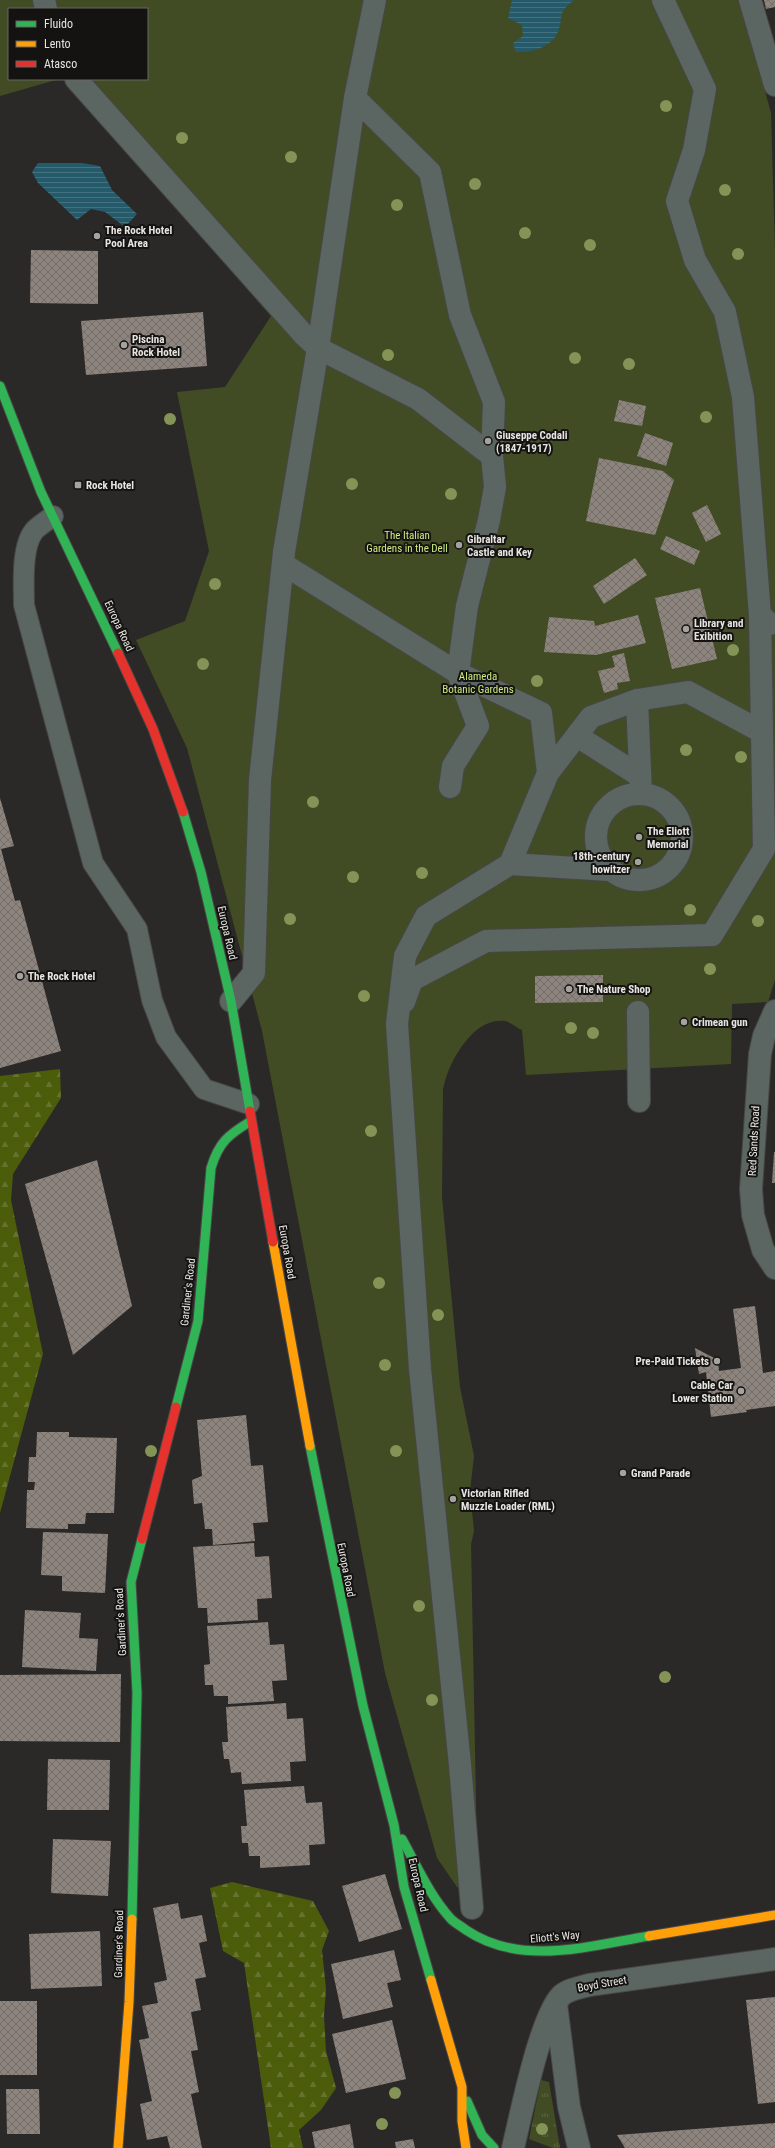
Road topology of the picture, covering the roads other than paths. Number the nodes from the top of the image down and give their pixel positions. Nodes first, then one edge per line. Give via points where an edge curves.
1 (375, 0) edge
2 (663, 0) edge
3 (750, 0) edge
4 (77, 80) edge
5 (775, 85) edge
6 (355, 98) junction
7 (318, 348) junction
8 (0, 386) edge
9 (492, 456) junction
10 (53, 516) junction
11 (284, 564) junction
12 (767, 622) edge
13 (458, 673) junction
14 (637, 700) junction
15 (762, 732) junction
16 (577, 736) junction
17 (548, 772) junction
18 (641, 785) junction
19 (450, 787) dead end
20 (510, 864) junction
21 (610, 870) junction
22 (231, 1001) junction
23 (775, 1011) edge
24 (638, 1012) dead end
25 (397, 1024) junction
26 (639, 1100) dead end
27 (250, 1112) junction
28 (775, 1268) edge
29 (394, 1826) junction
30 (472, 1908) dead end
31 (775, 1915) edge
32 (775, 1958) edge
33 (556, 2002) junction
34 (462, 2087) junction
35 (118, 2148) edge
36 (466, 2148) edge
37 (494, 2148) edge
38 (513, 2148) edge
39 (579, 2148) edge

1 - 6 street
2 - 12 street via 704,89 694,150 677,201 695,260 726,312 743,397
3 - 5 street
4 - 7 street via 296,327
6 - 7 street
6 - 9 street via 430,172 460,315 494,402
7 - 9 street via 418,399
7 - 11 street
8 - 10 main road, Europa Road via 30,466
9 - 13 street via 495,487 467,606
10 - 22 main road, Europa Road via 128,674 169,772 201,872
10 - 27 lane via 34,531 28,543 24,605 92,863 137,929 152,1000 166,1037 204,1089
11 - 13 street
11 - 22 street via 260,780 254,973
12 - 15 street
13 - 17 street via 542,713
13 - 19 street via 478,726 453,766
14 - 15 street via 688,692
14 - 16 street via 591,717
14 - 18 street
15 - 25 street via 764,848 712,935 486,941 412,980
16 - 17 street
16 - 18 street
17 - 20 street
18 - 21 street via 618,799 599,819 596,846 601,859
18 - 21 street via 670,808 678,820 682,835 680,849 674,862 663,873 636,886
20 - 21 street
20 - 25 street via 426,916 405,956
22 - 27 main road, Europa Road
23 - 28 street, Red Sands Road via 764,1036 760,1054 751,1189 753,1215 758,1234 763,1250
24 - 26 street
25 - 30 street via 420,1369
27 - 29 main road, Europa Road via 336,1581 363,1706
27 - 35 main road, Gardiner's Road via 224,1137 211,1168 198,1321 131,1582 137,1748 129,2002
29 - 31 main road, Eliott's Way via 433,1896 452,1920 480,1939 523,1951 562,1950
29 - 34 main road, Europa Road via 404,1887
32 - 33 street, Boyd Street via 590,1985 572,1989
33 - 38 street via 538,2048
33 - 39 street via 569,2107
34 - 36 main road, Europa Road via 462,2122
34 - 37 main road via 473,2118 482,2135

